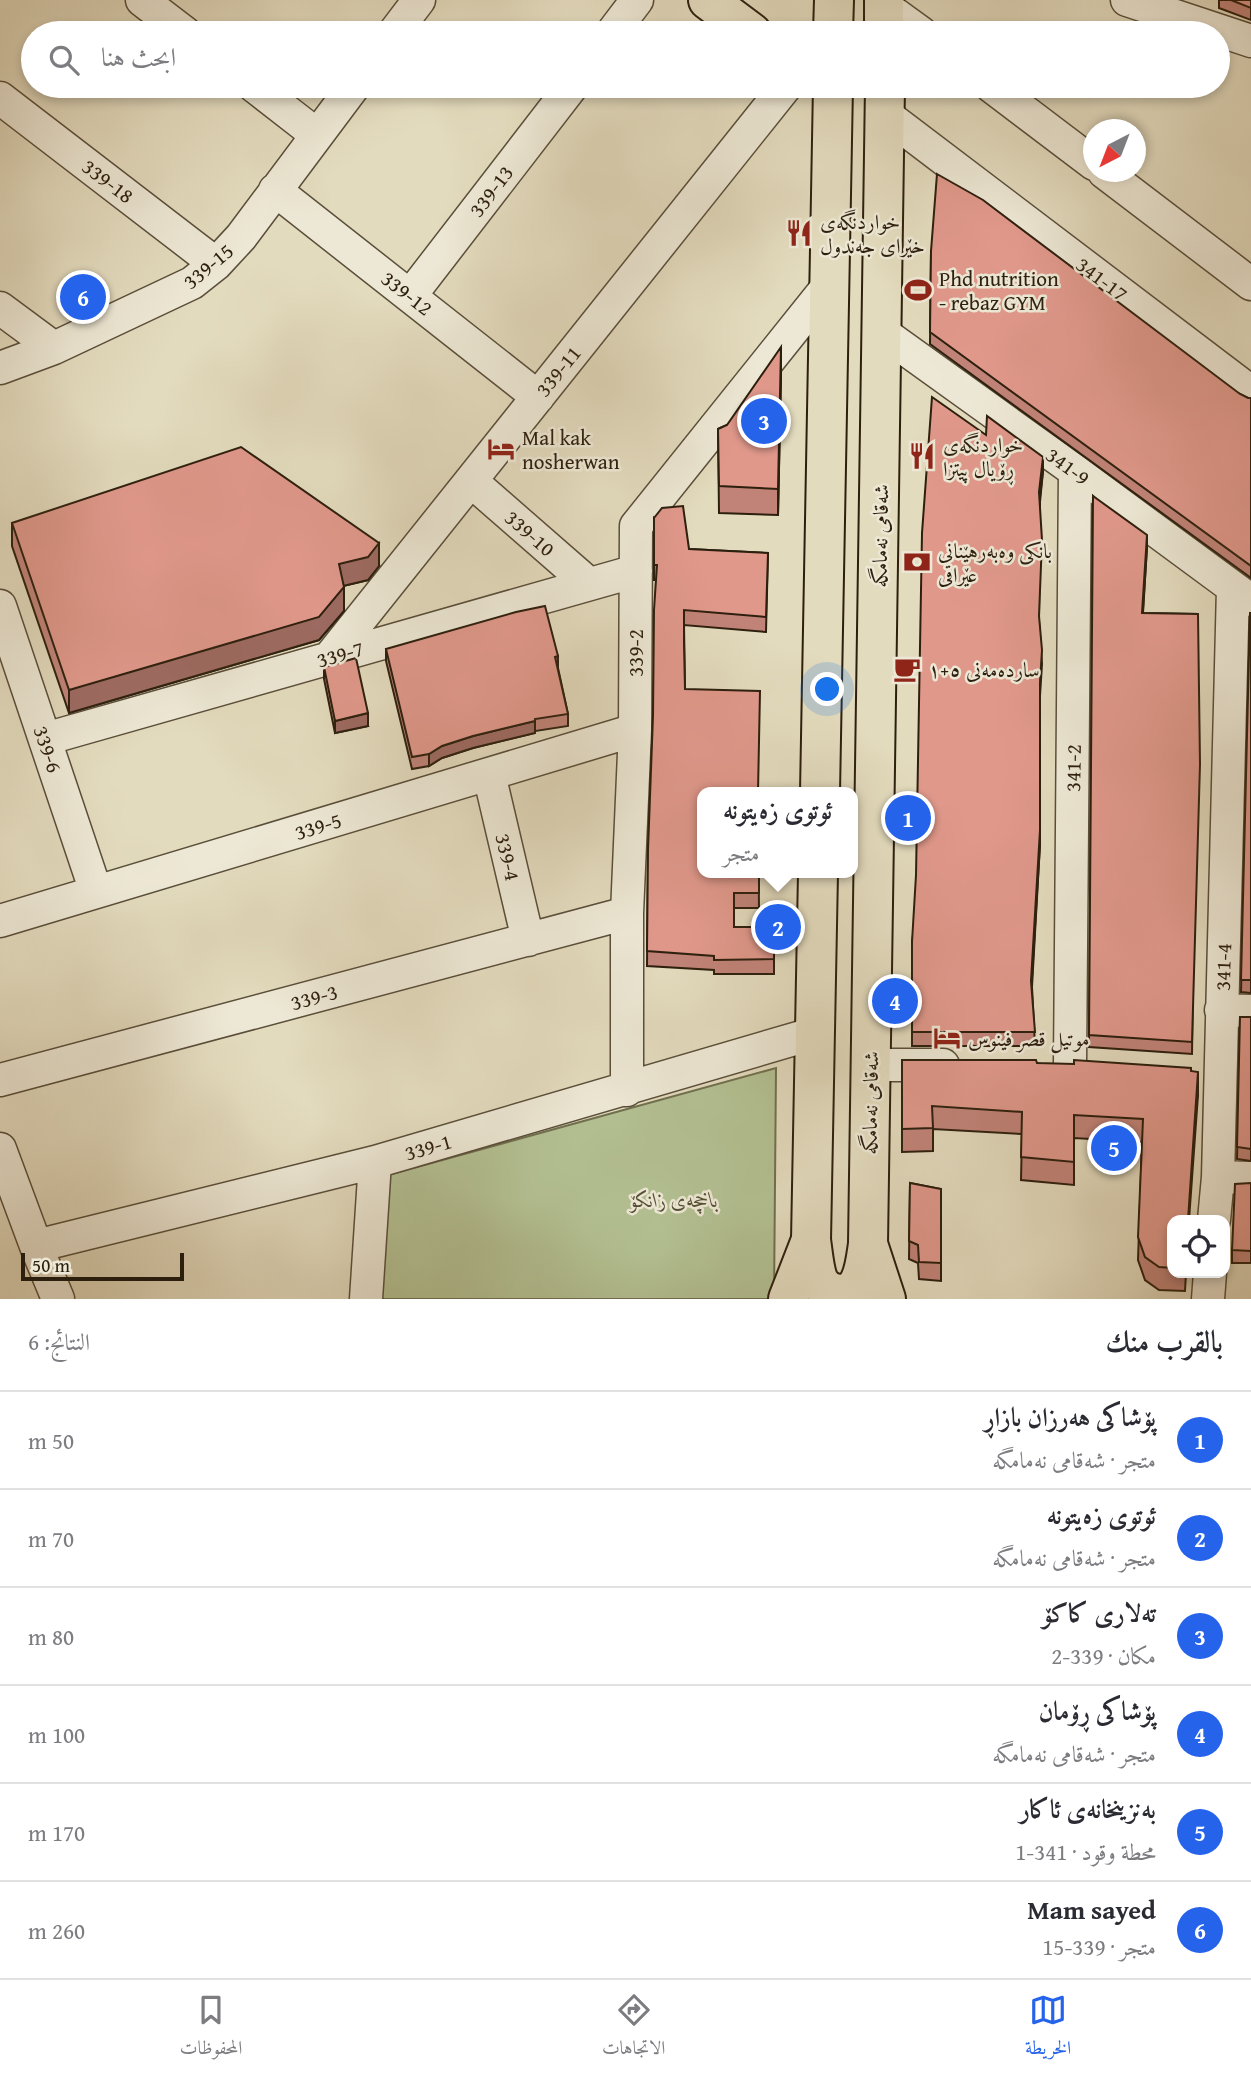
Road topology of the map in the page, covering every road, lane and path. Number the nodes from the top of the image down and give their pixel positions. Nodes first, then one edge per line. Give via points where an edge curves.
1 (142, 0) edge
2 (637, 0) edge
3 (708, 0) edge
4 (834, 0) edge
5 (1127, 0) edge
6 (413, 2) edge
7 (882, 10) edge
8 (170, 21) edge
9 (401, 21) edge
10 (621, 21) edge
11 (736, 21) edge
12 (834, 21) edge
13 (901, 21) edge
14 (1191, 21) edge
15 (1230, 34) edge
16 (1251, 41) edge
17 (0, 98) edge
18 (269, 98) edge
19 (345, 98) edge
20 (563, 98) edge
21 (776, 98) edge
22 (832, 98) edge
23 (1007, 98) edge
24 (886, 100) edge
25 (317, 135) junction
26 (1083, 156) edge
27 (1117, 182) edge
28 (275, 190) junction
29 (216, 264) junction
30 (1251, 284) edge
31 (830, 285) junction
32 (410, 296) junction
33 (0, 308) edge
34 (883, 333) junction
35 (54, 348) junction
36 (0, 368) edge
37 (1251, 392) edge
38 (538, 397) junction
39 (1075, 471) junction
40 (471, 481) junction
41 (636, 571) junction
42 (589, 584) junction
43 (1242, 594) edge
44 (0, 606) edge
45 (330, 657) junction
46 (635, 730) junction
47 (45, 738) junction
48 (489, 774) junction
49 (820, 787) edge
50 (818, 878) edge
51 (96, 892) junction
52 (627, 913) junction
53 (0, 921) edge
54 (528, 940) junction
55 (1236, 1011) edge
56 (815, 1033) junction
57 (871, 1065) junction
58 (977, 1065) edge
59 (1070, 1065) edge
60 (0, 1080) edge
61 (627, 1090) junction
62 (1, 1154) edge
63 (375, 1162) junction
64 (1218, 1177) junction
65 (1251, 1178) edge
66 (1214, 1215) edge
67 (811, 1240) junction
68 (868, 1244) junction
69 (36, 1246) junction
70 (1210, 1278) edge
71 (52, 1299) edge
72 (58, 1299) edge
73 (366, 1299) edge
74 (788, 1299) edge
75 (886, 1299) edge
76 (1208, 1299) edge

1 - 8 street
2 - 10 street
3 - 11 main road
4 - 12 main road
5 - 14 street
6 - 9 street
7 - 13 street
15 - 16 street
17 - 29 street, 339-18
18 - 25 street
19 - 25 street, 339-15
20 - 32 street, 339-13
21 - 38 street, 339-11
22 - 31 main road
23 - 26 street
24 - 34 main road, شەقامی نەمامگە
24 - 37 street, 341-17
25 - 28 street, 339-15
27 - 30 street
28 - 29 street, 339-15
28 - 32 street, 339-12
29 - 35 street, 339-15 via 192,283
31 - 41 street, 339-2 via 636,526
31 - 49 main road
32 - 38 street, 339-12
33 - 35 street
34 - 39 street, 341-9
34 - 57 main road, شەقامی نەمامگە
35 - 36 street, 339-15
38 - 40 street, 339-11
39 - 43 street, 341-9
39 - 59 street, 341-2
40 - 42 street, 339-10
40 - 45 street, 339-11
41 - 42 street, 339-7
41 - 46 street, 339-2
42 - 45 street, 339-7
43 - 55 street, 341-4
44 - 47 street, 339-6
45 - 47 street, 339-7
46 - 48 street, 339-5
46 - 52 street, 339-2
47 - 51 street, 339-6
48 - 51 street, 339-5
48 - 54 street, 339-4
50 - 56 main road, شەقامی نەمامگە
51 - 53 street, 339-5
52 - 54 street, 339-3
52 - 61 street, 339-2
54 - 60 street, 339-3
55 - 64 street, 341-4 via 1206,1074
56 - 61 street, 339-1
56 - 67 main road, شەقامی نەمامگە
57 - 58 street
57 - 68 main road, شەقامی نەمامگە
61 - 63 street, 339-1
62 - 69 street
63 - 69 street, 339-1
63 - 73 street
64 - 65 street
64 - 66 street, 341-4
67 - 68 main road, شەقامی نەمامگە via 819,1281 838,1294 859,1284
67 - 74 main road
68 - 75 main road
69 - 71 street
69 - 72 street
70 - 76 street

